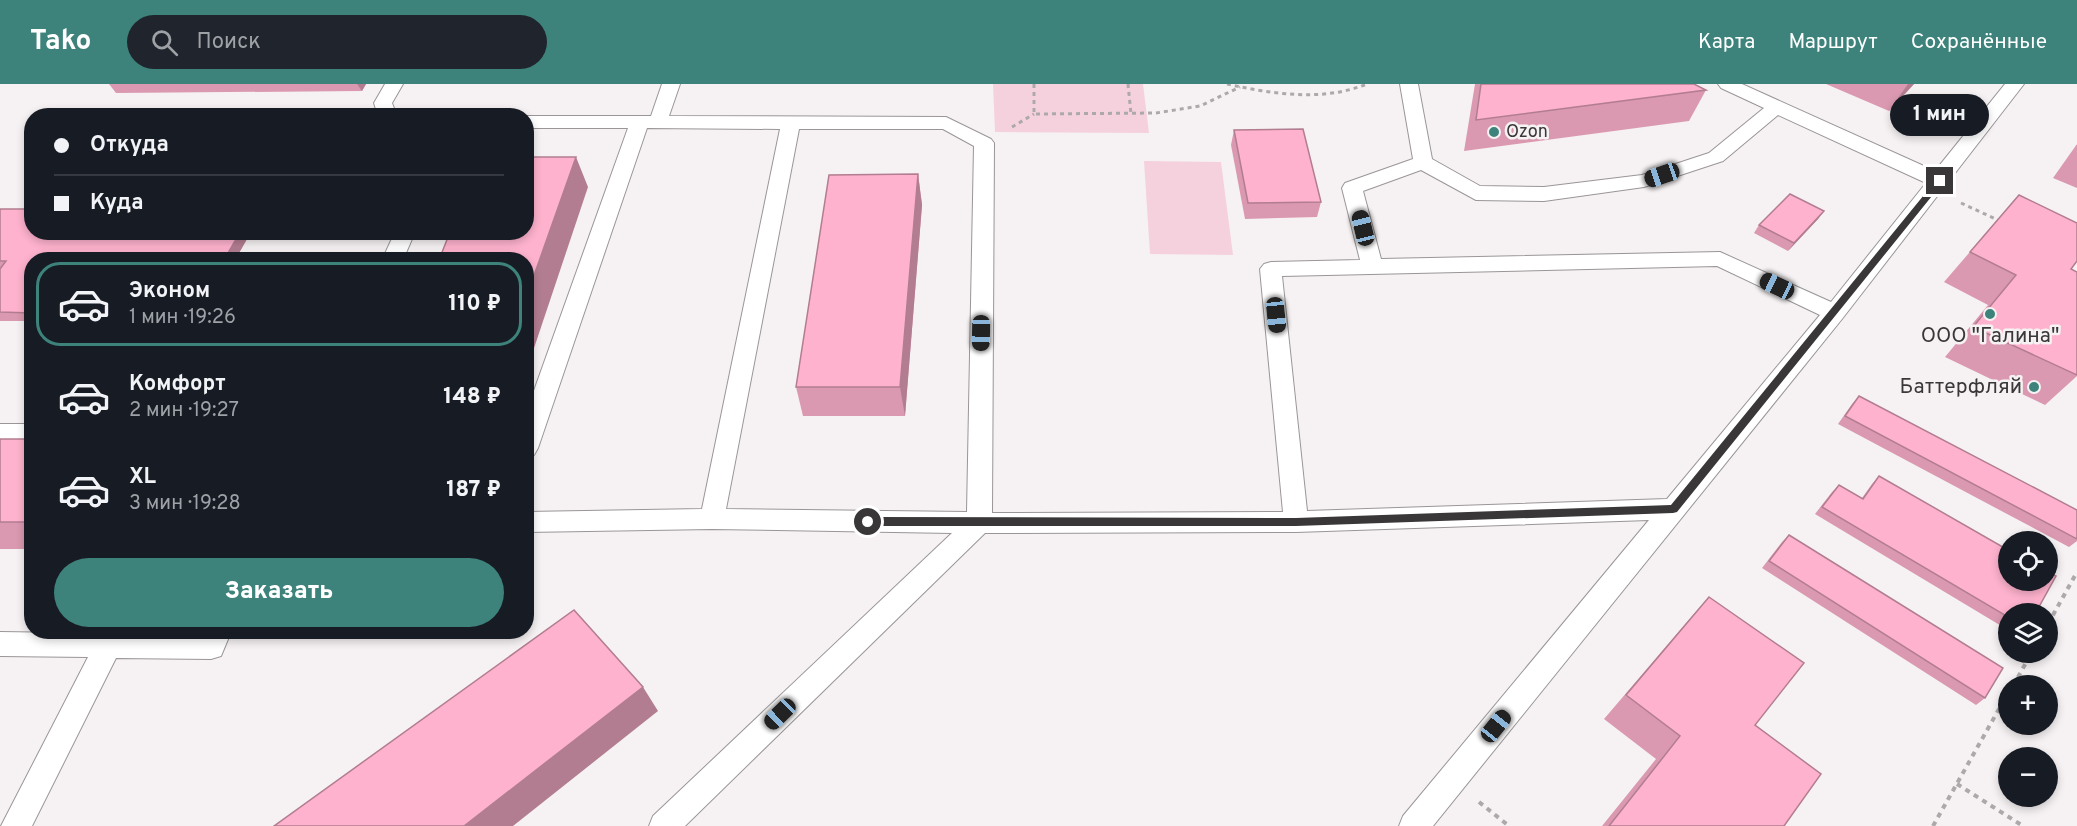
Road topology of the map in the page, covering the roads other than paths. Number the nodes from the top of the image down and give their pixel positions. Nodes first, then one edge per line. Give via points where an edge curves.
1 (394, 84) edge
2 (670, 84) edge
3 (1408, 84) edge
4 (2015, 84) edge
5 (1734, 85) edge
6 (1776, 106) junction
7 (385, 108) edge
8 (534, 122) edge
9 (649, 122) junction
10 (791, 122) junction
11 (1423, 162) junction
12 (1936, 186) junction
13 (1373, 268) junction
14 (1834, 313) junction
15 (534, 427) edge
16 (0, 433) edge
17 (24, 433) edge
18 (1673, 509) junction
19 (712, 519) junction
20 (534, 522) edge
21 (1296, 522) junction
22 (979, 523) junction
23 (214, 639) edge
24 (0, 644) edge
25 (108, 646) junction
26 (16, 826) edge
27 (664, 826) edge
28 (1414, 826) edge

1 - 7 lane via 383,103
2 - 9 lane
3 - 11 lane
4 - 12 lane
5 - 6 lane
6 - 11 lane via 1716,157 1644,182 1544,194 1476,193
6 - 12 lane
8 - 9 lane
9 - 10 lane
9 - 15 lane
10 - 19 lane
10 - 22 lane via 946,123 984,143
11 - 13 lane via 1352,188
12 - 14 lane
13 - 14 lane via 1720,259
13 - 21 lane via 1271,269
14 - 18 lane
16 - 17 lane
18 - 21 lane
18 - 28 lane
19 - 20 lane
19 - 22 lane
21 - 22 lane
22 - 27 lane
23 - 25 lane via 210,647
24 - 25 lane
25 - 26 lane

